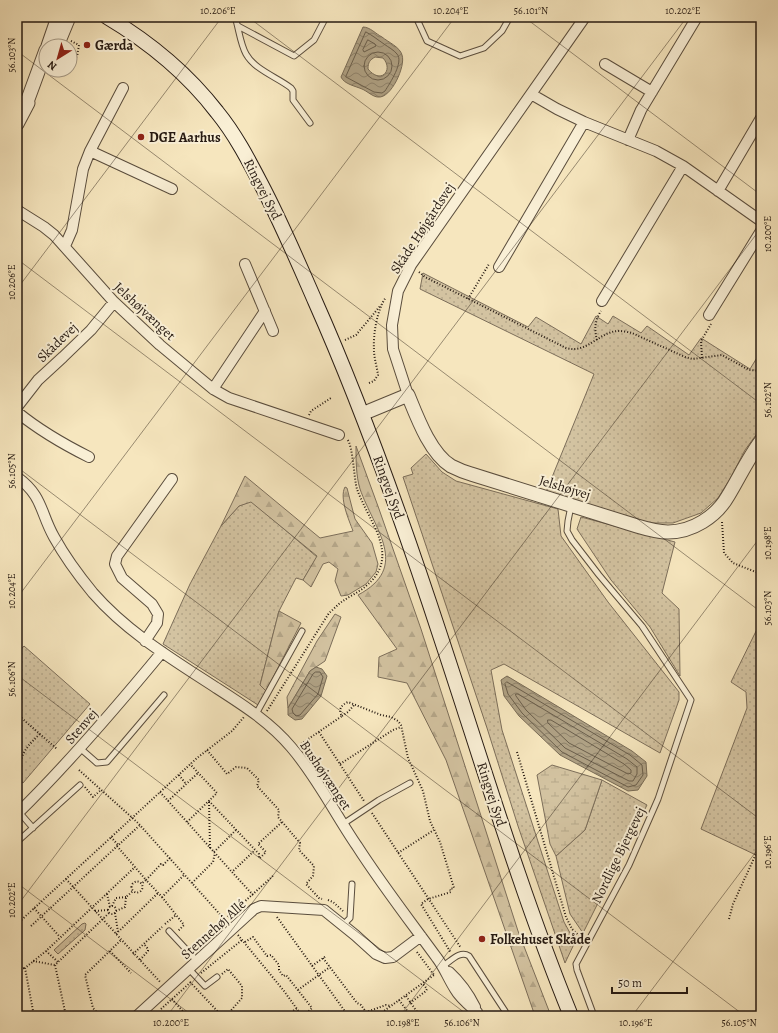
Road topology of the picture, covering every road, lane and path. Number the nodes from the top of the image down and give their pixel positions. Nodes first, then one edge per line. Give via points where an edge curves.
1 (58, 17) edge
2 (69, 17) edge
3 (107, 17) edge
4 (235, 17) edge
5 (326, 17) edge
6 (416, 17) edge
7 (510, 17) edge
8 (585, 17) edge
9 (697, 17) edge
10 (238, 26) junction
11 (51, 38) edge
12 (60, 38) edge
13 (605, 64) dead end
14 (38, 67) edge
15 (40, 78) edge
16 (123, 88) dead end
17 (652, 92) junction
18 (530, 94) junction
19 (20, 106) edge
20 (761, 118) edge
21 (584, 122) junction
22 (310, 123) dead end
23 (17, 124) edge
24 (628, 140) junction
25 (90, 151) junction
26 (683, 166) junction
27 (172, 189) dead end
28 (718, 191) junction
29 (17, 210) edge
30 (761, 221) edge
31 (761, 231) edge
32 (65, 246) junction
33 (245, 264) dead end
34 (499, 267) joint
35 (425, 277) dead end
36 (398, 291) junction
37 (468, 299) junction
38 (602, 300) joint
39 (114, 302) junction
40 (382, 304) junction
41 (265, 311) junction
42 (709, 315) joint
43 (273, 331) dead end
44 (597, 340) junction
45 (334, 343) junction
46 (702, 358) junction
47 (761, 371) edge
48 (369, 383) dead end
49 (213, 389) junction
50 (408, 395) junction
51 (331, 398) dead end
52 (18, 406) edge
53 (362, 414) junction
54 (304, 423) junction
55 (339, 435) dead end
56 (761, 441) edge
57 (351, 451) dead end
58 (89, 458) dead end
59 (17, 477) edge
60 (172, 479) dead end
61 (571, 506) junction
62 (714, 514) junction
63 (761, 574) edge
64 (302, 631) dead end
65 (145, 641) junction
66 (162, 652) junction
67 (164, 695) dead end
68 (355, 704) junction
69 (17, 714) edge
70 (256, 714) junction
71 (342, 716) junction
72 (401, 727) junction
73 (319, 732) junction
74 (40, 734) junction
75 (302, 743) dead end
76 (57, 749) dead end
77 (81, 749) junction
78 (207, 750) junction
79 (517, 752) dead end
80 (190, 764) junction
81 (340, 764) junction
82 (80, 770) dead end
83 (198, 773) junction
84 (178, 775) junction
85 (410, 783) dead end
86 (186, 784) junction
87 (17, 785) edge
88 (80, 785) joint
89 (101, 790) junction
90 (160, 792) junction
91 (168, 801) junction
92 (209, 801) junction
93 (368, 807) junction
94 (18, 813) edge
95 (132, 818) junction
96 (186, 822) junction
97 (282, 822) junction
98 (342, 824) junction
99 (140, 825) junction
100 (33, 828) junction
101 (236, 830) junction
102 (434, 830) junction
103 (111, 837) junction
104 (17, 842) edge
105 (761, 843) edge
106 (118, 845) junction
107 (210, 848) junction
108 (255, 850) junction
109 (215, 853) junction
110 (398, 853) junction
111 (170, 858) junction
112 (135, 867) junction
113 (232, 872) junction
114 (185, 874) junction
115 (274, 875) dead end
116 (66, 879) junction
117 (146, 880) junction
118 (192, 883) junction
119 (141, 884) junction
120 (352, 884) dead end
121 (73, 886) junction
122 (133, 891) junction
123 (158, 893) junction
124 (107, 894) junction
125 (253, 895) junction
126 (126, 897) junction
127 (162, 897) junction
128 (428, 899) junction
129 (269, 906) junction
130 (34, 908) junction
131 (92, 908) junction
132 (110, 909) junction
133 (95, 911) junction
134 (115, 912) junction
135 (176, 914) junction
136 (41, 916) junction
137 (102, 919) junction
138 (225, 919) junction
139 (729, 919) dead end
140 (347, 921) junction
141 (17, 924) edge
142 (31, 926) dead end
143 (233, 928) junction
144 (117, 933) junction
145 (171, 933) joint
146 (421, 936) junction
147 (60, 937) junction
148 (121, 940) junction
149 (201, 942) dead end
150 (245, 943) junction
151 (144, 944) junction
152 (410, 944) junction
153 (587, 944) junction
154 (110, 950) junction
155 (46, 951) junction
156 (133, 954) junction
157 (464, 954) junction
158 (454, 958) junction
159 (140, 960) junction
160 (33, 961) junction
161 (197, 961) junction
162 (58, 962) junction
163 (55, 965) junction
164 (312, 966) junction
165 (443, 966) junction
166 (25, 968) junction
167 (330, 968) junction
168 (17, 969) edge
169 (186, 972) junction
170 (131, 973) dead end
171 (219, 975) joint
172 (319, 975) junction
173 (434, 975) junction
174 (423, 984) junction
175 (167, 989) junction
176 (298, 990) junction
177 (406, 996) junction
178 (172, 999) dead end
179 (399, 1000) junction
180 (410, 1003) junction
181 (391, 1006) junction
182 (297, 1008) junction
183 (368, 1011) junction
184 (505, 1011) dead end
185 (479, 1014) edge
186 (34, 1016) edge
187 (66, 1016) edge
188 (100, 1016) edge
189 (138, 1016) edge
190 (188, 1016) edge
191 (222, 1016) edge
192 (226, 1016) edge
193 (286, 1016) edge
194 (302, 1016) edge
195 (311, 1016) edge
196 (347, 1016) edge
197 (372, 1016) edge
198 (377, 1016) edge
199 (411, 1016) edge
200 (420, 1016) edge
201 (571, 1016) edge
202 (594, 1016) edge

1 - 11 street
2 - 12 street
3 - 45 main road, Ringvej Syd via 167,60 202,92 223,119 269,199
4 - 10 lane
5 - 10 lane via 314,40 294,56
6 - 7 lane via 427,41 460,56 484,48 502,31
8 - 18 street, Skåde Højgårdsvej
9 - 17 street
10 - 22 lane via 250,60 291,88 293,100
13 - 17 street
14 - 19 street
15 - 19 street
16 - 25 street
17 - 24 street
18 - 21 street
18 - 36 street, Skåde Højgårdsvej via 412,265
19 - 23 street
20 - 28 street
21 - 24 street
21 - 34 street
24 - 26 street via 656,151
25 - 27 street
25 - 32 street via 83,169 72,230
26 - 28 street
26 - 38 street
28 - 30 street
29 - 32 street, Jelshøjvænget via 44,227
31 - 42 street
32 - 39 street, Jelshøjvænget
33 - 41 street
34 - 37 path via 491,262
35 - 37 path
36 - 40 path via 391,290
36 - 50 street, Skåde Højgårdsvej via 392,325 393,350
37 - 44 path via 566,348 584,347
38 - 44 path via 606,303 595,324
39 - 49 street, Jelshøjvænget via 160,346
39 - 52 street, Skådevej via 91,330 38,380
40 - 45 path via 356,335
40 - 48 path via 376,326 374,350 378,375
41 - 43 street
41 - 49 street
42 - 46 path via 713,321 701,341
44 - 46 path via 611,332 623,331 685,357
45 - 53 main road, Ringvej Syd
46 - 47 path via 722,355 749,370
49 - 54 street, Jelshøjvænget via 229,398
50 - 53 street
50 - 61 street, Jelshøjvej via 426,436 450,465
51 - 54 path via 311,411
52 - 58 street, Skådevej via 35,427
53 - 201 main road, Ringvej Syd via 441,636 509,848
54 - 55 street, Jelshøjvænget
56 - 62 street, Jelshøjvej via 728,498
57 - 70 path via 357,489 382,547 383,560 377,575 366,587 341,602 329,613 269,709
59 - 65 street, Bushøjvænget via 32,490 40,502 53,536 79,575 94,594
60 - 65 street via 117,556 115,564 122,578 152,604 158,614 157,623
61 - 62 street, Jelshøjvej via 668,532 692,527
61 - 153 lane, Nordlige Bjergevej via 567,531 572,540 642,626 691,700 658,799 629,865
62 - 63 path via 722,522 724,553 733,563
64 - 70 lane
65 - 66 street, Bushøjvænget
66 - 70 street, Bushøjvænget
66 - 77 street, Stenvej
67 - 77 lane via 108,762 97,763
68 - 71 path
68 - 71 path via 344,704 340,710
68 - 72 path via 391,717 398,721
69 - 74 path
70 - 78 path
70 - 98 street, Bushøjvænget via 292,748
71 - 73 path
72 - 81 path
72 - 102 path via 408,758 423,791
73 - 75 path
73 - 81 path
74 - 76 path
74 - 87 path via 20,759
77 - 94 street, Stenvej
78 - 80 path
78 - 97 path via 227,774 236,767 247,768 259,780 257,786 279,810 278,817
79 - 153 path via 566,918 572,929
80 - 83 path
80 - 84 path
81 - 93 path
82 - 89 path
83 - 86 path
83 - 92 path via 217,794
84 - 86 path
84 - 90 path
85 - 93 lane
86 - 91 path
88 - 89 path via 93,797
88 - 100 lane
89 - 95 path
90 - 91 path
90 - 95 path
91 - 96 path
92 - 96 path
92 - 101 path
92 - 107 path
93 - 98 lane
93 - 110 path
94 - 100 lane
95 - 99 path
95 - 103 path
96 - 107 path
97 - 108 path via 258,844 266,852 259,859 259,854
97 - 140 path via 300,843 299,850 314,866 313,876 306,884 319,898 333,902
98 - 146 street, Bushøjvænget
99 - 106 path
99 - 111 path
100 - 104 lane
101 - 108 path
101 - 109 path
102 - 110 path
102 - 128 path via 454,888 450,889 451,892
103 - 106 path
103 - 116 path
105 - 139 path via 733,904
106 - 112 path
106 - 121 path
107 - 109 path
108 - 113 path
109 - 113 path
109 - 118 path via 213,862
110 - 128 path
111 - 114 path
111 - 117 path
112 - 117 path
112 - 124 path
113 - 125 path
114 - 118 path
114 - 127 path
115 - 125 path
116 - 121 path
116 - 130 path
117 - 119 path
117 - 123 path
118 - 138 path
119 - 122 path via 139,892
119 - 122 path via 133,883
120 - 140 lane
121 - 131 path
121 - 136 path
122 - 126 path
123 - 127 path
123 - 144 path
124 - 131 path
124 - 132 path
125 - 138 path
126 - 132 path via 116,898
126 - 134 path via 125,907
127 - 135 path
128 - 157 path
128 - 158 path via 421,904
129 - 140 street, Stennehøj Allé via 324,910
129 - 143 street, Stennehøj Allé via 254,909
129 - 164 path
130 - 136 path
130 - 141 path
131 - 133 path
131 - 147 path
132 - 133 path
132 - 134 path via 115,908
132 - 134 path via 111,914
132 - 137 path
133 - 137 path
134 - 144 path
135 - 145 path via 184,924
135 - 151 path
136 - 142 path
136 - 147 path
137 - 144 path
137 - 162 path
138 - 143 path
138 - 149 path
140 - 152 street, Stennehøj Allé via 376,954 382,957 392,957
143 - 150 path
143 - 161 street, Stennehøj Allé
144 - 148 path
145 - 161 lane
146 - 152 street, Stennehøj Allé
146 - 165 street, Bushøjvænget
147 - 155 path
148 - 154 path
148 - 156 path
150 - 176 path via 253,937 267,956 271,954 279,965 278,970 282,976 286,975
150 - 182 path
151 - 156 path
151 - 159 path via 148,951
152 - 173 path
153 - 202 lane, Nordlige Bjergevej via 576,964 576,970
154 - 170 path
154 - 188 path via 85,975 92,1008
155 - 160 path
155 - 162 path
156 - 159 path
157 - 158 lane
157 - 184 lane via 469,956
158 - 165 lane
159 - 175 path
160 - 163 path
160 - 166 path
161 - 169 street, Stennehøj Allé
162 - 163 path
163 - 187 path
164 - 167 path via 324,957
164 - 172 path
165 - 173 path
165 - 185 street, Bushøjvænget via 467,991
166 - 168 path
166 - 186 path
167 - 172 path
167 - 183 path via 357,1003
169 - 171 lane via 205,986
169 - 175 street, Stennehøj Allé
169 - 191 path
171 - 192 path via 228,969 242,986 242,998
172 - 176 path
172 - 196 path
173 - 174 path
174 - 177 path
174 - 180 path via 426,991
175 - 189 street, Stennehøj Allé
176 - 195 path via 312,1008 308,1012
177 - 179 path
177 - 180 path
178 - 190 path
179 - 181 path
179 - 199 path
180 - 200 path
181 - 183 path
181 - 198 path
182 - 193 path
182 - 194 path
183 - 197 path

